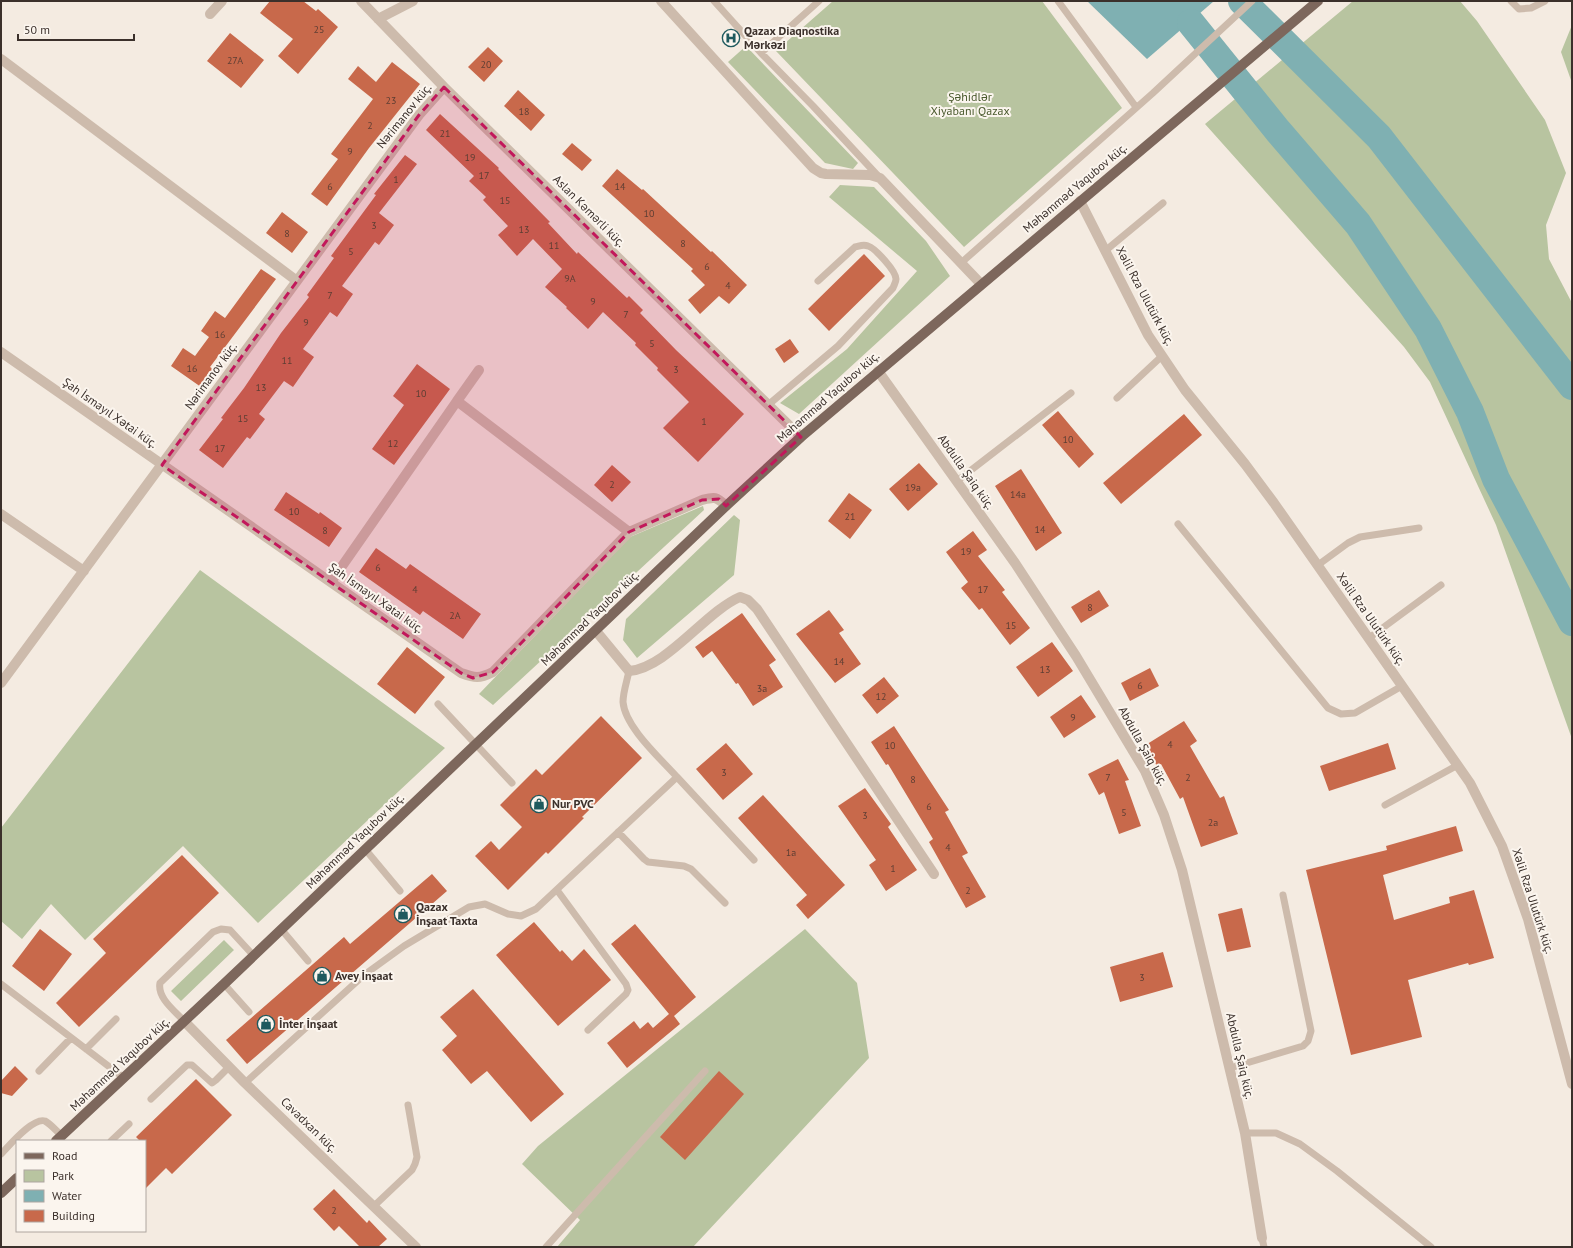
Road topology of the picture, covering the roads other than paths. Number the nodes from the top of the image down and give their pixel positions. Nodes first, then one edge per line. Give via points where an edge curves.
1 (222, 1) edge
2 (361, 1) edge
3 (414, 1) edge
4 (661, 1) edge
5 (714, 1) edge
6 (820, 1) edge
7 (1058, 1) edge
8 (1252, 1) edge
9 (1318, 1) edge
10 (1511, 1) edge
11 (1545, 1) edge
12 (210, 14) dead end
13 (378, 18) junction
14 (761, 53) junction
15 (1, 59) edge
16 (444, 87) junction
17 (1136, 107) junction
18 (880, 178) junction
19 (1080, 201) junction
20 (1163, 203) dead end
21 (1105, 251) junction
22 (961, 263) junction
23 (297, 281) junction
24 (818, 281) dead end
25 (981, 284) junction
26 (1, 352) edge
27 (1162, 356) junction
28 (479, 370) dead end
29 (878, 371) junction
30 (1071, 393) dead end
31 (1117, 398) dead end
32 (457, 401) junction
33 (768, 405) junction
34 (801, 437) junction
35 (162, 465) junction
36 (957, 481) junction
37 (726, 506) junction
38 (1, 514) edge
39 (1178, 524) dead end
40 (1419, 528) dead end
41 (629, 532) junction
42 (1318, 565) junction
43 (84, 571) junction
44 (330, 582) junction
45 (1440, 585) dead end
46 (596, 631) junction
47 (1369, 638) junction
48 (629, 671) junction
49 (1, 683) edge
50 (1402, 686) junction
51 (438, 704) dead end
52 (476, 744) junction
53 (1458, 765) junction
54 (677, 777) junction
55 (512, 783) dead end
56 (1385, 805) dead end
57 (618, 832) junction
58 (365, 850) junction
59 (754, 860) dead end
60 (934, 874) dead end
61 (557, 890) junction
62 (400, 891) dead end
63 (1283, 895) dead end
64 (725, 903) dead end
65 (281, 929) junction
66 (253, 956) junction
67 (308, 961) dead end
68 (1, 984) edge
69 (224, 984) junction
70 (249, 1012) dead end
71 (116, 1019) dead end
72 (184, 1021) junction
73 (588, 1030) dead end
74 (71, 1038) junction
75 (86, 1049) junction
76 (1568, 1054) edge
77 (229, 1067) junction
78 (1230, 1068) junction
79 (39, 1071) dead end
80 (705, 1071) dead end
81 (124, 1078) junction
82 (245, 1083) junction
83 (1572, 1084) edge
84 (151, 1099) dead end
85 (408, 1105) dead end
86 (129, 1124) dead end
87 (1245, 1133) junction
88 (59, 1138) edge
89 (112, 1140) edge
90 (1, 1154) edge
91 (16, 1179) edge
92 (1, 1194) edge
93 (374, 1206) junction
94 (1263, 1242) edge
95 (416, 1247) edge
96 (546, 1247) edge
97 (1431, 1247) edge

1 - 12 street
2 - 13 street, Aslan Kəmərli küç.
3 - 13 street
4 - 18 street via 813,168 826,174 870,174
5 - 14 lane
6 - 14 lane
7 - 17 lane
8 - 17 lane
9 - 19 main road, Məhəmməd Yaqubov küç.
10 - 11 lane via 1519,8 1531,8
13 - 16 street, Aslan Kəmərli küç.
14 - 18 lane
15 - 23 street
16 - 23 street, Nərimanov küç. via 419,115
16 - 33 street, Aslan Kəmərli küç.
17 - 22 lane
18 - 22 street
19 - 21 street, Xəlil Rza Ulutürk küç.
19 - 25 main road, Məhəmməd Yaqubov küç.
20 - 21 lane
21 - 27 street, Xəlil Rza Ulutürk küç. via 1148,335
22 - 25 street
23 - 35 street, Nərimanov küç.
24 - 33 lane via 856,247 862,245 869,246 888,264 896,280 893,288 838,346
25 - 29 main road, Məhəmməd Yaqubov küç.
26 - 35 street, Şah İsmayıl Xətai küç.
27 - 31 lane
27 - 42 street, Xəlil Rza Ulutürk küç.
28 - 32 street
29 - 34 main road, Məhəmməd Yaqubov küç.
29 - 36 street, Abdulla Şaiq küç.
30 - 36 lane
32 - 41 street
32 - 44 street
33 - 34 street, Aslan Kəmərli küç.
34 - 37 main road, Məhəmməd Yaqubov küç.
35 - 43 street, Nərimanov küç.
35 - 44 street, Şah İsmayıl Xətai küç.
36 - 78 street, Abdulla Şaiq küç. via 1076,656 1145,771 1164,815 1182,870
37 - 41 street, Şah İsmayıl Xətai küç. via 719,499 702,500
37 - 46 main road, Məhəmməd Yaqubov küç.
38 - 43 street
39 - 50 lane via 1328,708 1341,714 1355,713
40 - 42 lane via 1360,537
41 - 44 street, Şah İsmayıl Xətai küç. via 493,672 483,677 473,678 461,673
42 - 47 street, Xəlil Rza Ulutürk küç.
43 - 49 street, Nərimanov küç.
45 - 47 lane
46 - 48 street
46 - 52 main road, Məhəmməd Yaqubov küç.
47 - 50 street, Xəlil Rza Ulutürk küç.
48 - 54 lane via 623,700 625,713 632,727
48 - 60 street via 638,671 654,662 728,602 740,596 748,600 757,609
50 - 53 street, Xəlil Rza Ulutürk küç.
51 - 52 lane
52 - 55 lane
52 - 58 main road, Məhəmməd Yaqubov küç.
53 - 56 lane
53 - 76 street, Xəlil Rza Ulutürk küç. via 1502,846 1528,919
54 - 57 lane
54 - 59 lane
57 - 61 lane
57 - 64 lane via 648,862 691,869
58 - 62 lane
58 - 65 main road, Məhəmməd Yaqubov küç.
61 - 73 lane via 628,990
61 - 82 lane via 536,909 521,916 508,914 485,904 469,906 404,946 364,975
63 - 78 lane via 1311,1031 1308,1041 1303,1046
65 - 66 main road, Məhəmməd Yaqubov küç.
65 - 67 lane
66 - 69 main road, Məhəmməd Yaqubov küç.
66 - 72 lane via 230,930 221,929 213,932 160,983 159,989 163,997
68 - 74 lane
69 - 70 lane
69 - 72 main road, Məhəmməd Yaqubov küç.
71 - 75 lane
72 - 77 street, Cavadxan küç.
72 - 81 main road, Məhəmməd Yaqubov küç.
74 - 75 lane
74 - 79 lane
75 - 81 lane
76 - 83 street, Xəlil Rza Ulutürk küç.
77 - 82 street, Cavadxan küç.
77 - 84 lane via 212,1082 187,1065
78 - 87 street, Abdulla Şaiq küç.
80 - 96 lane
81 - 88 main road, Məhəmməd Yaqubov küç.
82 - 93 street, Cavadxan küç.
85 - 93 lane via 417,1157 415,1164 412,1170
86 - 89 lane
87 - 94 street, Abdulla Şaiq küç.
87 - 97 lane via 1276,1134 1300,1144
88 - 90 lane via 46,1122 39,1121 32,1124
91 - 92 main road
93 - 95 street, Cavadxan küç.

